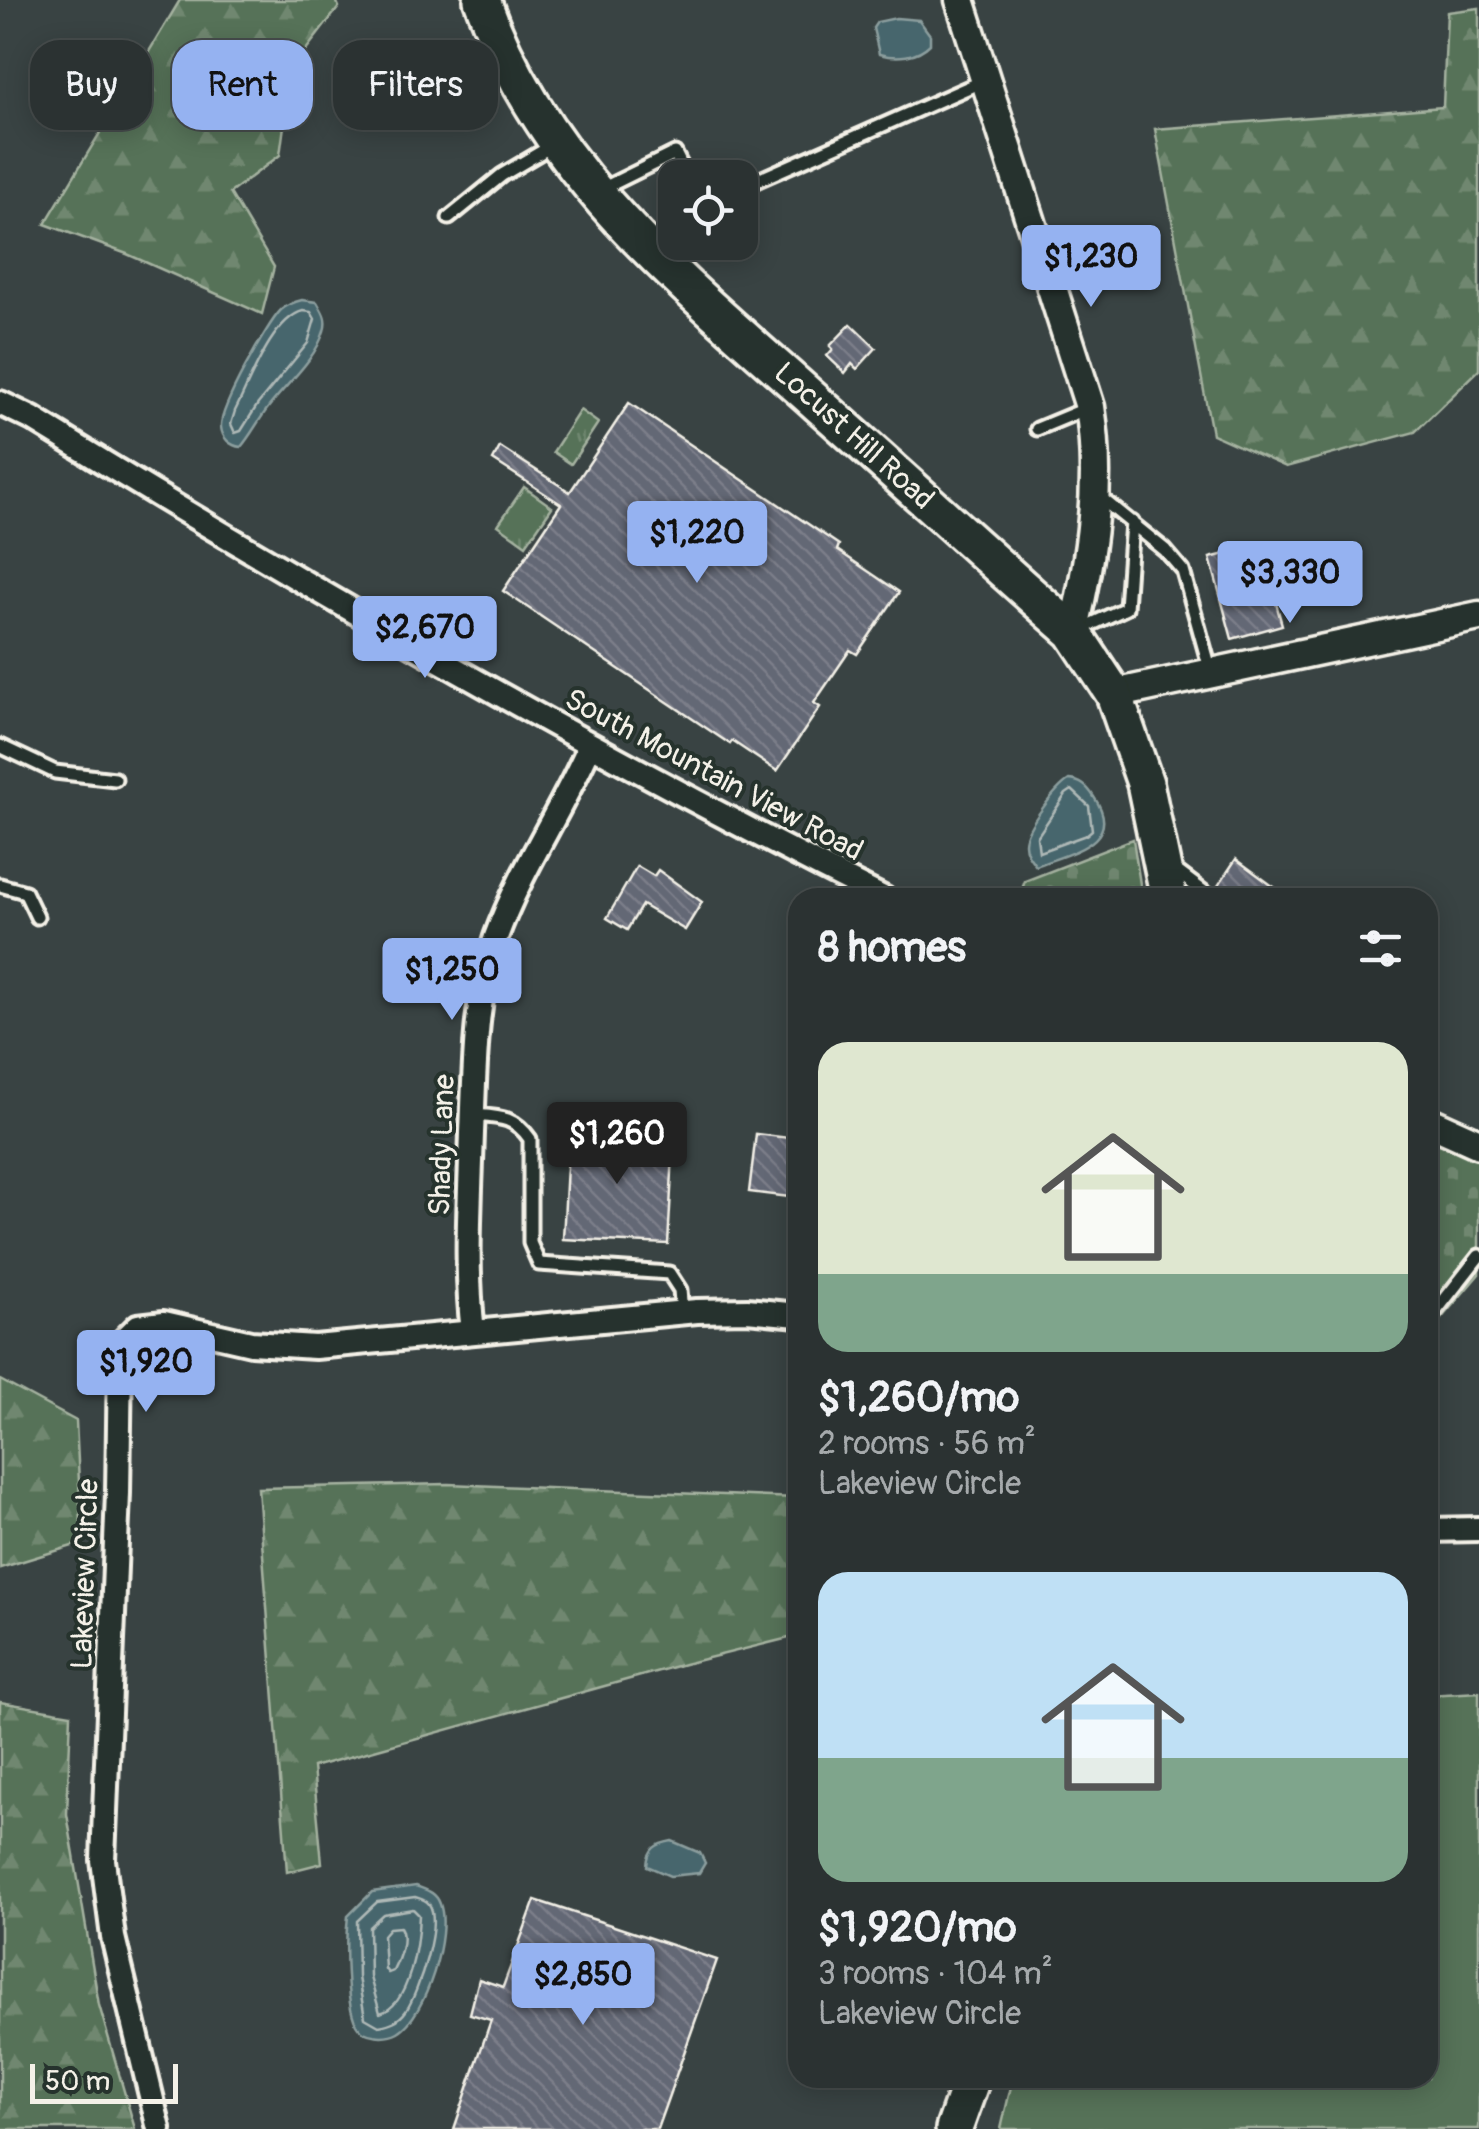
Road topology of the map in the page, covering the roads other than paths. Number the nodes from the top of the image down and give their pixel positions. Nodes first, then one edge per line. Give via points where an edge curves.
1 (482, 0) edge
2 (960, 0) edge
3 (985, 80) junction
4 (556, 143) junction
5 (658, 162) edge
6 (758, 180) edge
7 (593, 193) junction
8 (449, 218) dead end
9 (0, 403) edge
10 (1090, 407) junction
11 (1037, 429) dead end
12 (1096, 494) junction
13 (1132, 522) junction
14 (1479, 616) edge
15 (1073, 632) junction
16 (1211, 672) junction
17 (1114, 694) junction
18 (590, 744) junction
19 (0, 746) edge
20 (115, 779) dead end
21 (1162, 860) junction
22 (0, 885) edge
23 (863, 888) edge
24 (1166, 888) edge
25 (1199, 888) edge
26 (37, 917) dead end
27 (473, 1116) junction
28 (1438, 1126) edge
29 (1479, 1144) edge
30 (1479, 1256) edge
31 (1438, 1308) edge
32 (682, 1313) junction
33 (788, 1314) edge
34 (473, 1332) junction
35 (1479, 1529) edge
36 (1438, 1530) edge
37 (968, 2088) edge
38 (159, 2129) edge
39 (954, 2129) edge

1 - 4 main road, Locust Hill Road via 513,74
2 - 3 street
3 - 6 lane
3 - 10 street
4 - 7 main road, Locust Hill Road
4 - 8 lane via 502,174
5 - 7 lane
7 - 15 main road, Locust Hill Road via 688,288
9 - 18 street, South Mountain View Road
10 - 11 lane
10 - 12 street
12 - 13 lane
12 - 15 street
13 - 15 lane via 1126,608
13 - 16 lane via 1184,571
14 - 16 street
15 - 17 main road, Locust Hill Road
16 - 17 street
17 - 21 main road, Locust Hill Road via 1145,782
18 - 23 street, South Mountain View Road
18 - 27 street, Shady Lane via 494,942 477,1030
19 - 20 lane via 55,772
21 - 24 main road, Locust Hill Road
21 - 25 lane
22 - 26 lane via 25,892
27 - 32 lane via 509,1118 530,1139 530,1243 539,1264 669,1272 680,1290
27 - 34 street, Shady Lane
28 - 29 street
30 - 31 lane
32 - 33 street, Lakeview Circle
32 - 34 street, Lakeview Circle
34 - 38 street, Lakeview Circle via 288,1348 147,1322 124,1340 104,1878
35 - 36 street
37 - 39 main road

